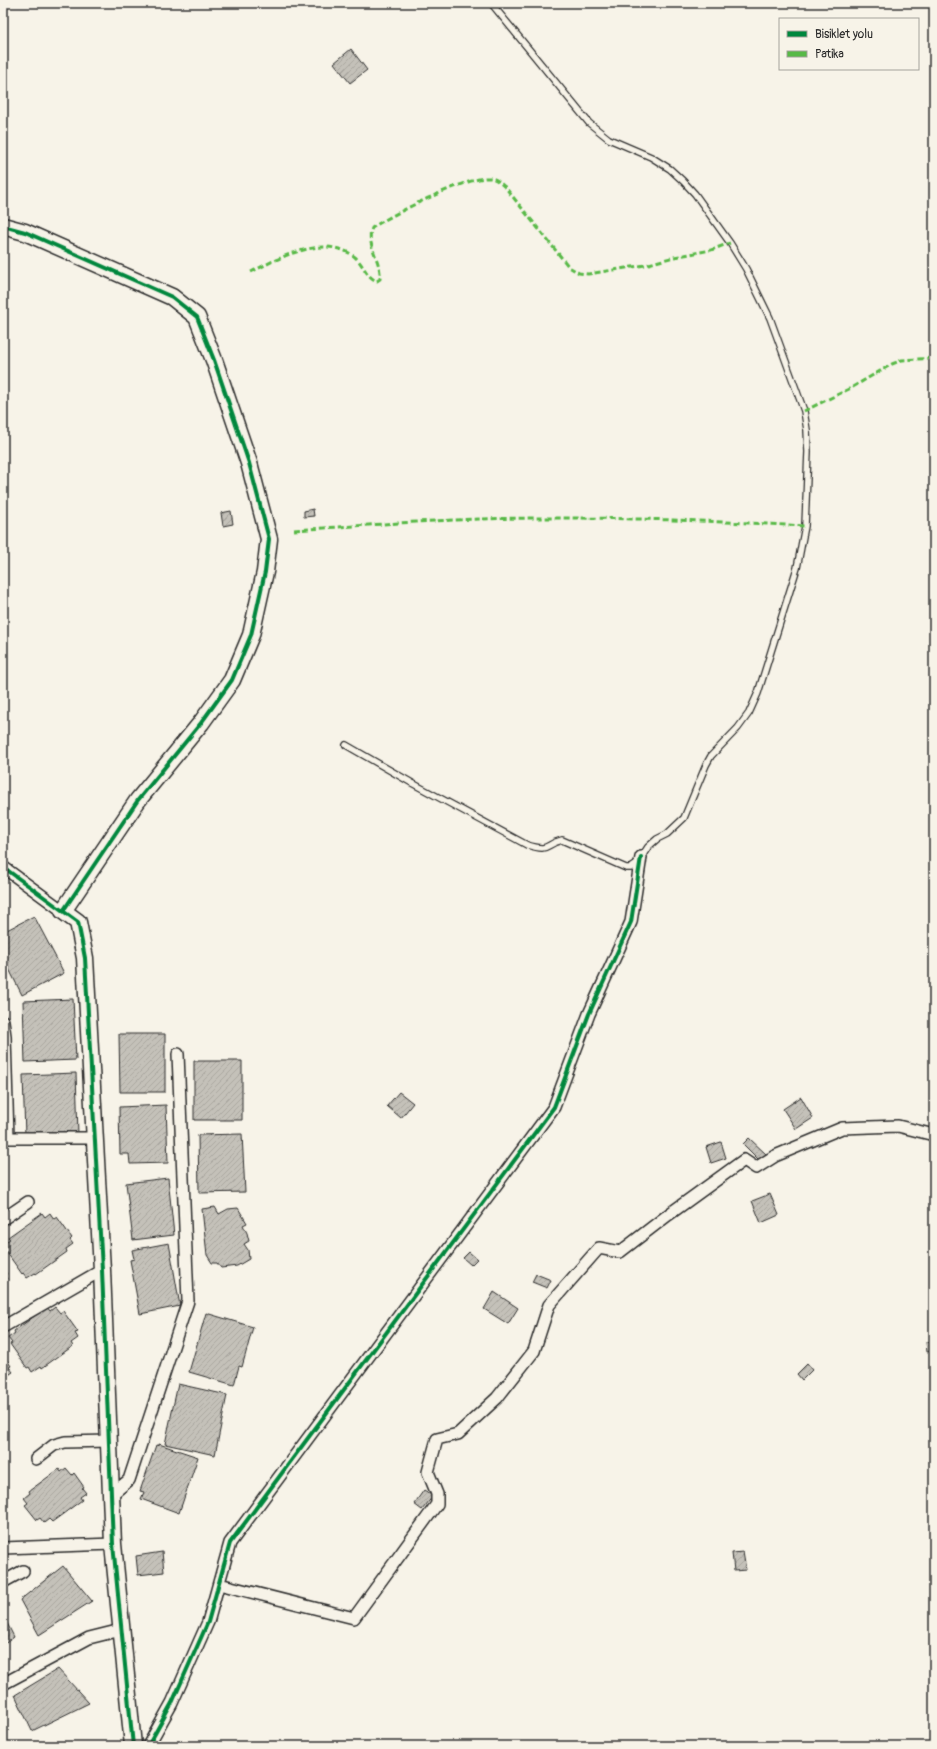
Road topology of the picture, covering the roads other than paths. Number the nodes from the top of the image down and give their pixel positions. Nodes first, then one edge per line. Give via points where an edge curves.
1 (491, 3) edge
2 (3, 226) edge
3 (346, 745) dead end
4 (641, 857) junction
5 (3, 867) edge
6 (63, 911) junction
7 (3, 1021) edge
8 (178, 1054) dead end
9 (934, 1135) edge
10 (6, 1138) edge
11 (95, 1138) junction
12 (28, 1202) dead end
13 (3, 1220) edge
14 (102, 1270) junction
15 (3, 1326) edge
16 (109, 1441) junction
17 (36, 1459) dead end
18 (111, 1495) junction
19 (113, 1544) junction
20 (3, 1548) edge
21 (23, 1571) dead end
22 (3, 1582) edge
23 (219, 1584) junction
24 (122, 1630) junction
25 (3, 1684) edge
26 (133, 1746) edge
27 (148, 1746) edge

1 - 4 lane via 589,123 609,139 651,157 670,169 683,180 711,216 746,268 767,312 804,412 808,452 805,526 797,568 758,693 745,718 711,756 684,818 648,847
2 - 6 street via 25,232 172,297 197,317 249,463 269,540 266,572 251,635 232,680 201,723 138,800
3 - 4 lane via 528,846 549,848 562,840 626,868 637,864
4 - 23 street via 630,922 589,1014 554,1107 230,1543
5 - 6 street
6 - 11 street via 78,922 85,958
7 - 10 street
8 - 18 street via 188,1301 129,1480
9 - 23 street via 898,1126 842,1128 775,1156 756,1168 744,1160 620,1252 599,1248 549,1305 534,1351 497,1398 458,1434 437,1440 428,1472 437,1494 437,1504 354,1618
10 - 11 street
11 - 14 street
12 - 13 street
14 - 15 street
14 - 16 street
16 - 17 street via 65,1442 54,1445
16 - 18 street
18 - 19 street
19 - 20 street
19 - 24 street
21 - 22 street
23 - 27 street via 208,1622 172,1703
24 - 25 street via 89,1638
24 - 26 street

